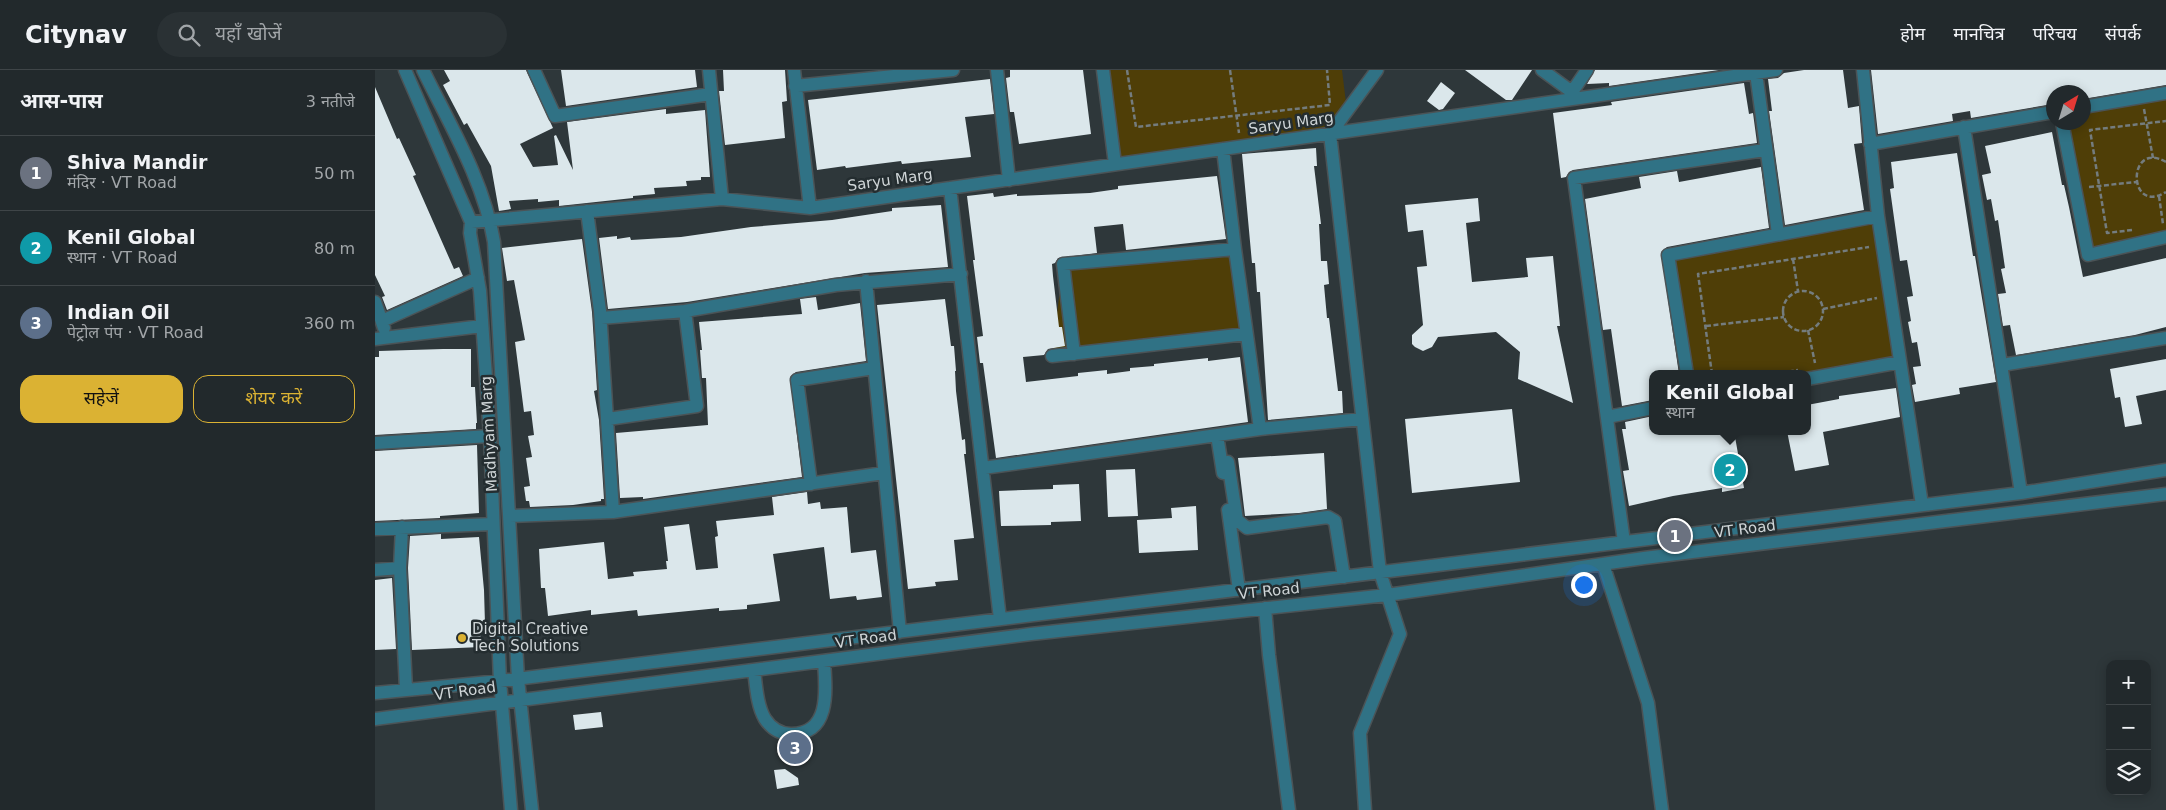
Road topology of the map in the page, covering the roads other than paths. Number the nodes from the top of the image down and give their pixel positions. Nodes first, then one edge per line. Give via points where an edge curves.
1 (405, 70) edge
2 (423, 70) edge
3 (534, 70) edge
4 (709, 70) edge
5 (794, 70) edge
6 (953, 70) edge
7 (997, 70) edge
8 (1103, 70) edge
9 (1377, 70) edge
10 (1542, 70) edge
11 (1587, 70) edge
12 (1776, 70) edge
13 (1863, 70) edge
14 (1756, 73) junction
15 (795, 86) junction
16 (711, 94) junction
17 (2166, 94) edge
18 (1575, 95) junction
19 (2091, 106) edge
20 (2046, 113) edge
21 (1964, 128) junction
22 (2064, 130) edge
23 (1330, 134) junction
24 (1870, 144) junction
25 (1223, 149) junction
26 (1765, 150) junction
27 (1115, 164) junction
28 (1009, 180) junction
29 (950, 188) junction
30 (722, 199) junction
31 (810, 208) junction
32 (587, 210) junction
33 (1878, 216) junction
34 (490, 220) junction
35 (471, 222) junction
36 (1778, 234) junction
37 (2166, 237) edge
38 (1235, 249) junction
39 (961, 274) junction
40 (478, 278) junction
41 (866, 281) junction
42 (375, 302) edge
43 (685, 311) junction
44 (601, 318) junction
45 (382, 321) junction
46 (482, 326) junction
47 (1246, 334) junction
48 (2166, 338) edge
49 (380, 339) edge
50 (1075, 354) junction
51 (1052, 356) dead end
52 (1900, 362) junction
53 (2002, 365) junction
54 (874, 368) junction
55 (1686, 370) edge
56 (1811, 374) edge
57 (1649, 409) edge
58 (1607, 417) junction
59 (608, 419) junction
60 (1362, 419) junction
61 (1260, 429) junction
62 (1217, 435) junction
63 (490, 436) junction
64 (375, 443) edge
65 (1227, 462) dead end
66 (983, 468) junction
67 (2166, 470) edge
68 (884, 473) junction
69 (811, 484) junction
70 (2021, 493) junction
71 (2166, 494) edge
72 (1922, 505) junction
73 (613, 512) junction
74 (510, 516) junction
75 (493, 524) junction
76 (402, 527) junction
77 (375, 529) edge
78 (1624, 542) junction
79 (1603, 564) junction
80 (400, 568) junction
81 (375, 570) edge
82 (1380, 572) junction
83 (1344, 577) junction
84 (1239, 590) junction
85 (1387, 595) junction
86 (1265, 608) junction
87 (1000, 619) junction
88 (900, 632) junction
89 (790, 645) junction
90 (824, 661) junction
91 (792, 666) junction
92 (753, 670) junction
93 (518, 679) junction
94 (500, 681) junction
95 (406, 689) junction
96 (375, 693) edge
97 (521, 700) junction
98 (502, 702) junction
99 (380, 718) edge
100 (375, 728) edge
101 (511, 810) edge
102 (531, 810) edge
103 (1289, 810) edge
104 (1365, 810) edge
105 (1662, 810) edge

1 - 35 street, Madhyam Marg
2 - 34 street, Madhyam Marg via 473,172
3 - 16 street via 555,116
4 - 16 street
5 - 15 street
6 - 15 street
7 - 28 street
8 - 27 street
9 - 23 street
10 - 18 street
11 - 18 street
12 - 14 street, Saryu Marg
13 - 24 street
14 - 18 street, Saryu Marg
14 - 26 street
15 - 31 street
16 - 30 street
17 - 19 street
18 - 23 street, Saryu Marg
20 - 21 street
21 - 24 street
21 - 53 street
22 - 37 street via 2088,255
23 - 25 street, Saryu Marg
23 - 60 street
24 - 33 street
25 - 27 street, Saryu Marg
25 - 38 street
26 - 36 street
26 - 58 street via 1574,178
27 - 28 street, Saryu Marg
28 - 29 street, Saryu Marg
29 - 31 street, Saryu Marg
29 - 39 street
30 - 31 street, Saryu Marg
30 - 32 street, Saryu Marg
32 - 34 street, Saryu Marg
32 - 44 street
33 - 36 street
33 - 52 street
34 - 35 street, Saryu Marg
34 - 74 street, Madhyam Marg
35 - 40 street, Madhyam Marg
36 - 55 street via 1668,256
38 - 47 street
38 - 50 street via 1063,264
39 - 41 street
39 - 66 street
40 - 45 street
40 - 46 street, Madhyam Marg
41 - 43 street
41 - 54 street
42 - 45 street
43 - 44 street
43 - 59 street via 697,406
44 - 59 street
45 - 49 street
46 - 49 street
46 - 63 street, Madhyam Marg
47 - 50 street
47 - 61 street
48 - 53 street
50 - 51 street
52 - 56 street
52 - 72 street
53 - 70 street
54 - 68 street
54 - 69 street via 797,380
57 - 58 street
58 - 78 street
59 - 73 street
60 - 61 street
60 - 82 street
61 - 62 street
62 - 66 street
62 - 84 street
63 - 64 street
63 - 75 street, Madhyam Marg
65 - 83 street via 1237,520 1247,528 1328,517 1335,521
66 - 87 street
67 - 70 street, VT Road
68 - 69 street
68 - 88 street
69 - 73 street
70 - 72 street, VT Road
71 - 79 street, VT Road
72 - 78 street, VT Road
73 - 74 street
74 - 93 street, Madhyam Marg
75 - 76 street
75 - 94 street, Madhyam Marg
76 - 77 street
76 - 80 street
78 - 82 street, VT Road
79 - 85 street, VT Road
79 - 105 street via 1648,703
80 - 81 street
80 - 95 street
82 - 83 street, VT Road
82 - 85 street
83 - 84 street, VT Road
84 - 87 street, VT Road
85 - 86 street, VT Road
85 - 104 street via 1400,634 1360,732
86 - 90 street, VT Road
86 - 103 street
87 - 88 street, VT Road
88 - 89 street, VT Road
89 - 91 street
89 - 93 street, VT Road
90 - 91 street, VT Road
90 - 92 street via 823,709 813,728 798,734 779,732 765,718
91 - 92 street, VT Road
92 - 97 street, VT Road
93 - 94 street, VT Road
93 - 97 street, Madhyam Marg
94 - 95 street, VT Road
94 - 98 street, Madhyam Marg
95 - 96 street, VT Road
97 - 98 street, VT Road
97 - 102 street, Madhyam Marg
98 - 99 street, VT Road
98 - 101 street, Madhyam Marg
99 - 100 street

